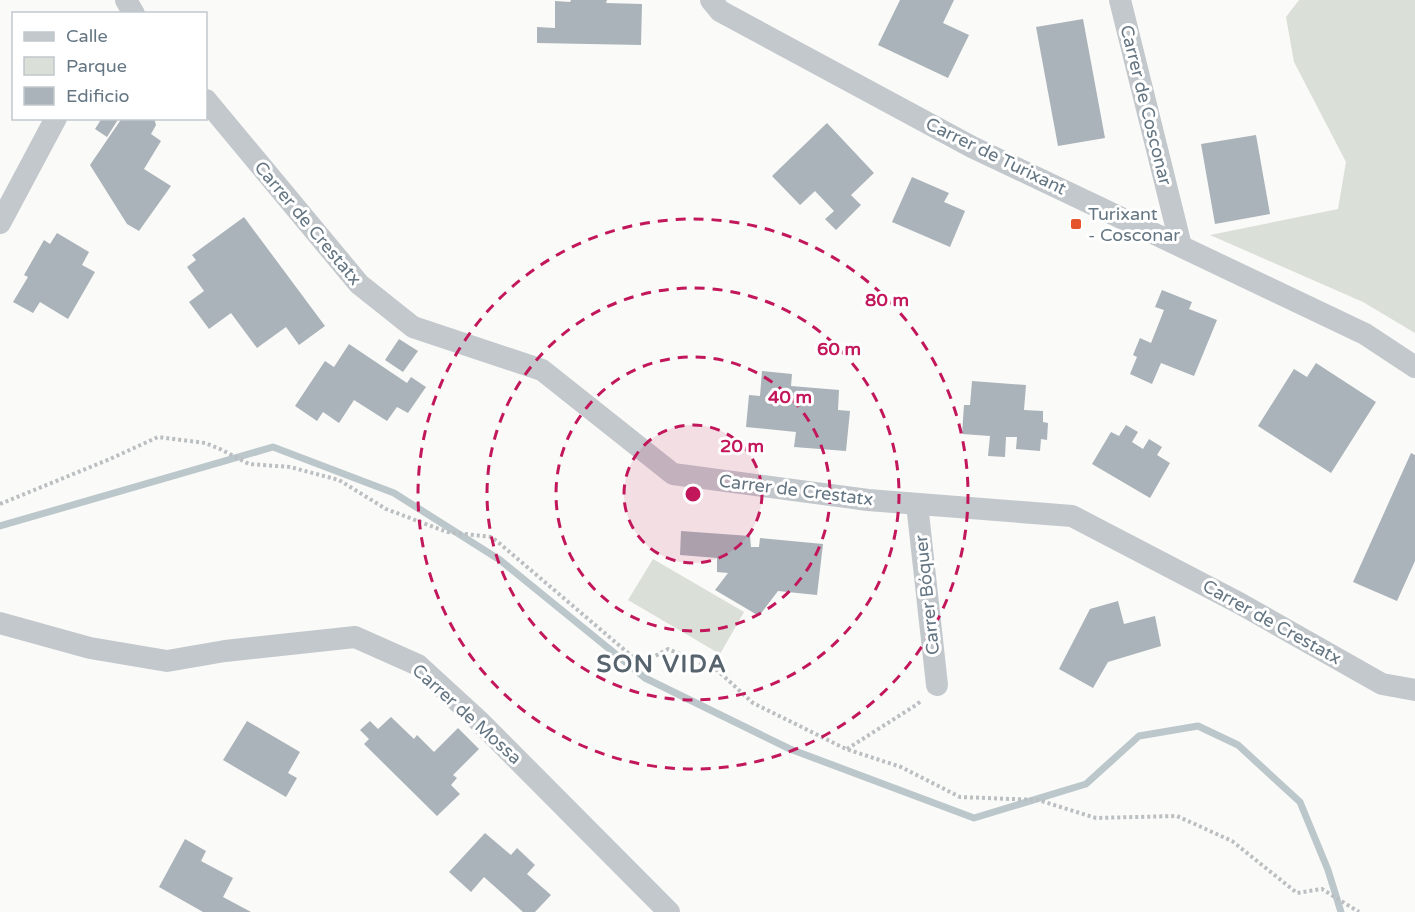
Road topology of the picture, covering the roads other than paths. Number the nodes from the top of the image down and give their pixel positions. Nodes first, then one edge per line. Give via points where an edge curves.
1 (711, 0) edge
2 (1120, 0) edge
3 (207, 101) edge
4 (55, 120) edge
5 (0, 223) edge
6 (1181, 246) junction
7 (1415, 367) edge
8 (917, 504) junction
9 (0, 622) edge
10 (937, 685) dead end
11 (1415, 690) edge
12 (669, 912) edge

1 - 6 street, Carrer de Turixant via 720,11 972,147
2 - 6 street, Carrer de Cosconar
3 - 8 street, Carrer de Crestatx via 359,284 413,327 542,370 673,474
4 - 5 street
6 - 7 street, Carrer de Turixant via 1365,334
8 - 10 street, Carrer Bóquer
8 - 11 street, Carrer de Crestatx via 1072,516 1239,603 1382,684
9 - 12 street, Carrer de Mossa via 90,648 167,661 355,637 418,665

